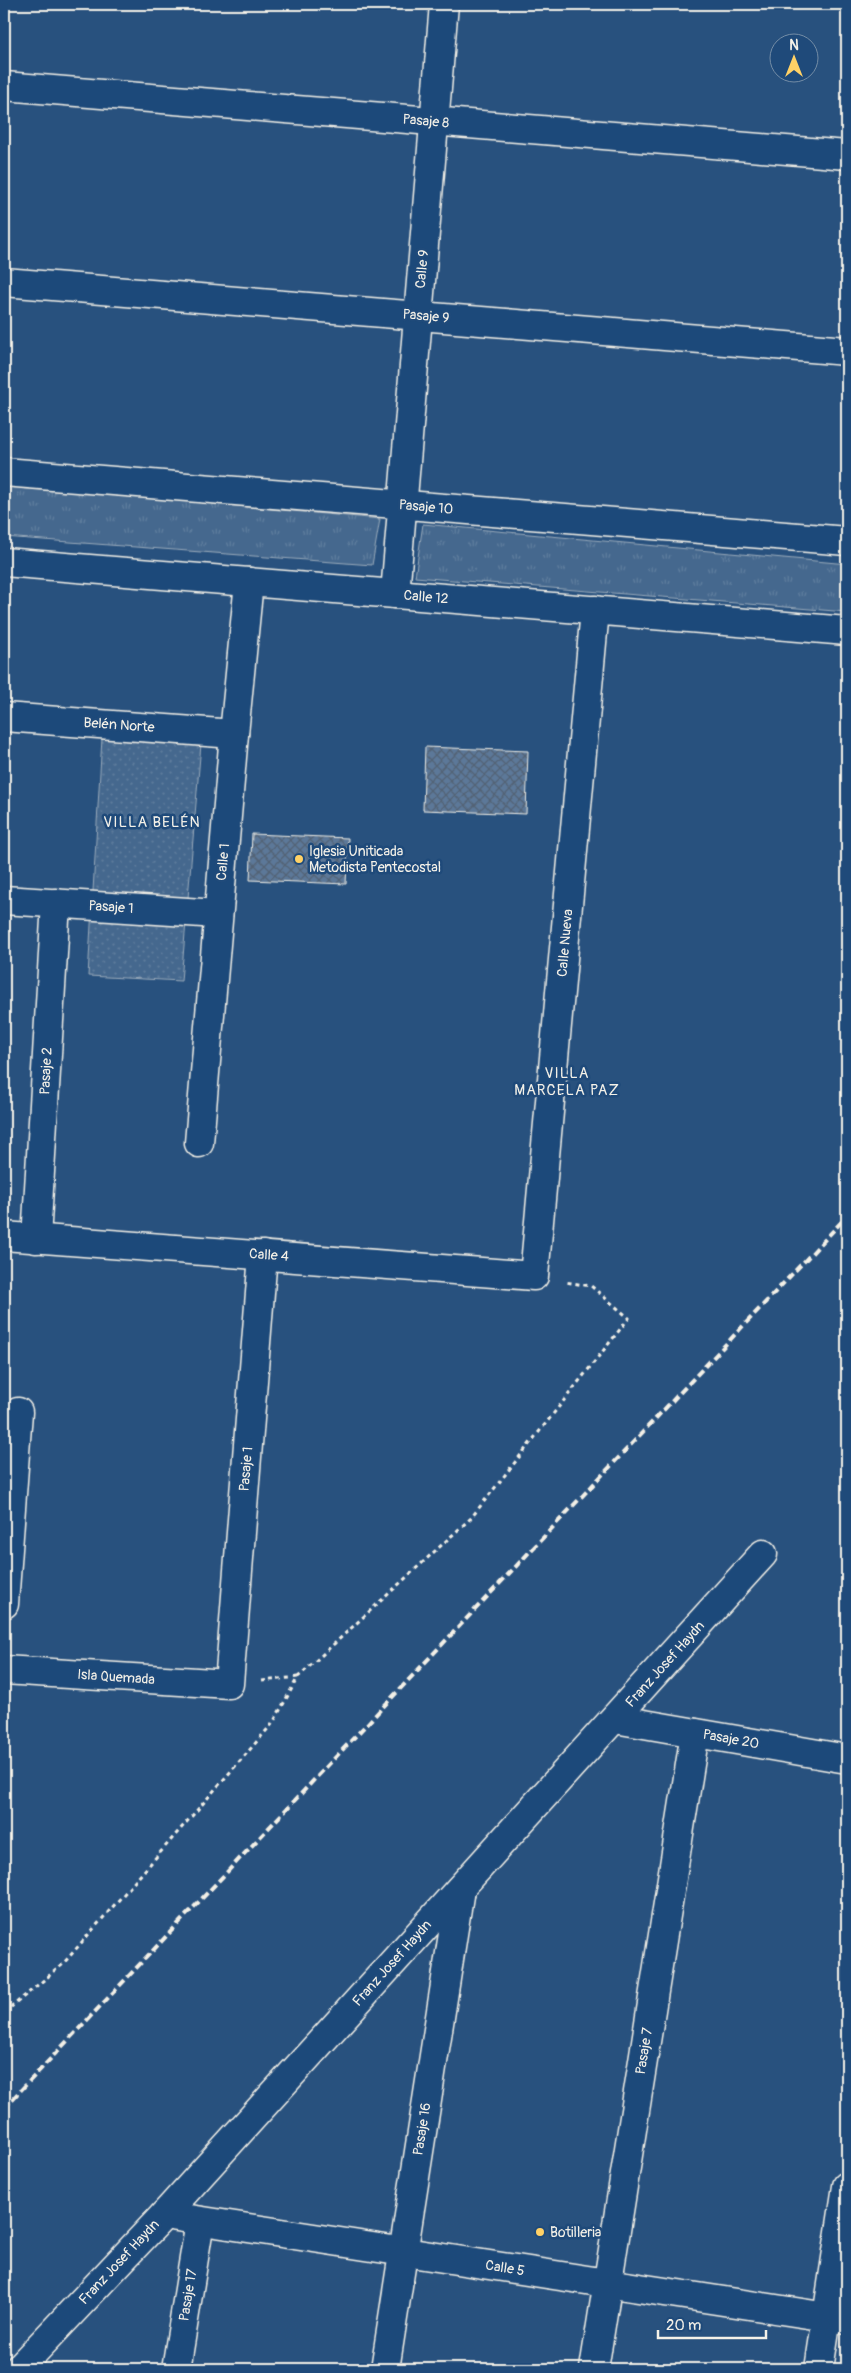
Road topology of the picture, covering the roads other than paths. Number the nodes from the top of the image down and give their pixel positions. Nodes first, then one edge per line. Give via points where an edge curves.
1 (444, 4) edge
2 (4, 86) edge
3 (434, 122) junction
4 (847, 155) edge
5 (4, 282) edge
6 (418, 315) junction
7 (847, 350) edge
8 (4, 472) edge
9 (402, 505) junction
10 (847, 542) edge
11 (4, 562) edge
12 (249, 582) junction
13 (395, 594) junction
14 (595, 610) junction
15 (847, 631) edge
16 (4, 717) edge
17 (234, 734) junction
18 (4, 900) edge
19 (56, 904) junction
20 (218, 914) junction
21 (200, 1143) dead end
22 (4, 1236) edge
23 (36, 1238) junction
24 (262, 1255) junction
25 (534, 1276) joint
26 (18, 1412) dead end
27 (764, 1554) dead end
28 (4, 1604) edge
29 (4, 1670) edge
30 (228, 1684) joint
31 (615, 1719) junction
32 (694, 1733) junction
33 (847, 1759) edge
34 (460, 1890) junction
35 (847, 2186) edge
36 (164, 2215) junction
37 (200, 2221) junction
38 (403, 2252) junction
39 (608, 2283) junction
40 (837, 2318) edge
41 (18, 2369) edge
42 (176, 2369) edge
43 (385, 2369) edge
44 (594, 2369) edge
45 (819, 2369) edge

1 - 3 street, Calle 9
2 - 3 street, Pasaje 8
3 - 4 street, Pasaje 8
3 - 6 street, Calle 9
5 - 6 street, Pasaje 9
6 - 7 street, Pasaje 9
6 - 9 street, Calle 9
8 - 9 street, Pasaje 10
9 - 10 street, Pasaje 10
9 - 13 street, Calle 9
11 - 12 street, Calle 12
12 - 13 street, Calle 12
12 - 17 street, Calle 1
13 - 14 street, Calle 12
14 - 15 street, Calle 12
14 - 25 street, Calle Nueva
16 - 17 street, Belén Norte
17 - 20 street, Calle 1
18 - 19 street, Pasaje 1
19 - 20 street, Pasaje 1
19 - 23 street, Pasaje 2
20 - 21 street, Calle 1
22 - 23 street, Calle 4
23 - 24 street, Calle 4
24 - 25 street, Calle 4
24 - 30 street, Pasaje 1
26 - 28 street
27 - 31 street, Franz Josef Haydn
29 - 30 street, Isla Quemada
31 - 32 street, Pasaje 20
31 - 34 street, Franz Josef Haydn
32 - 33 street, Pasaje 20
32 - 39 street, Pasaje 7
34 - 36 street, Franz Josef Haydn
34 - 38 street, Pasaje 16
35 - 40 street
36 - 37 street, Calle 5
36 - 41 street, Franz Josef Haydn
37 - 38 street, Calle 5
37 - 42 street, Pasaje 17
38 - 39 street, Calle 5
38 - 43 street, Pasaje 16
39 - 40 street, Calle 5
39 - 44 street, Pasaje 7
40 - 45 street

